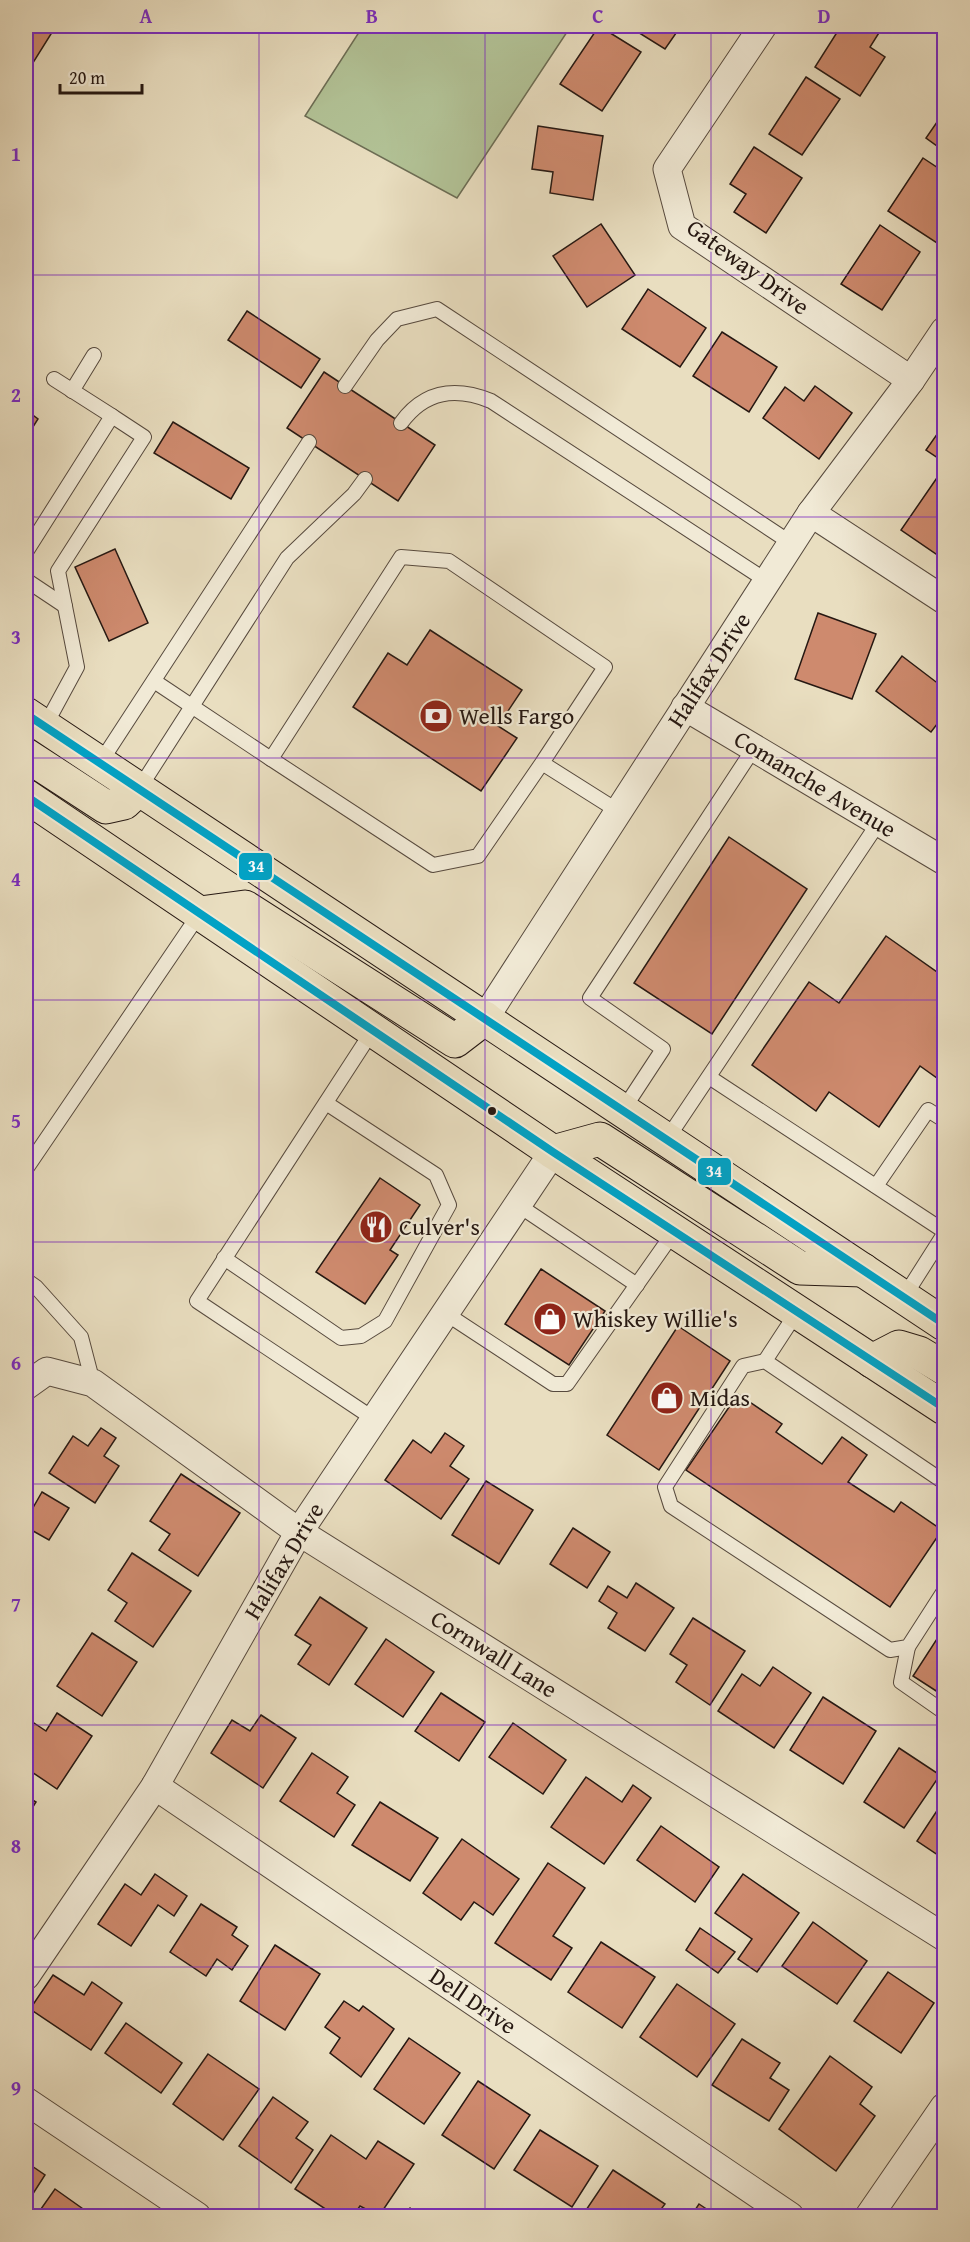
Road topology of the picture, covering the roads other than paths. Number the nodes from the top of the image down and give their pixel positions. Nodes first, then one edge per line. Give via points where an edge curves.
1 (763, 26) edge
2 (945, 331) edge
3 (94, 355) dead end
4 (54, 379) dead end
5 (911, 380) junction
6 (345, 386) dead end
7 (72, 391) junction
8 (112, 416) junction
9 (401, 423) dead end
10 (309, 442) dead end
11 (365, 479) dead end
12 (811, 513) junction
13 (791, 543) junction
14 (26, 552) edge
15 (26, 580) edge
16 (766, 581) junction
17 (945, 600) edge
18 (65, 606) junction
19 (154, 681) junction
20 (191, 706) junction
21 (685, 707) junction
22 (35, 720) edge
23 (754, 748) junction
24 (26, 755) edge
25 (271, 759) junction
26 (100, 763) junction
27 (542, 763) junction
28 (139, 789) junction
29 (26, 796) edge
30 (618, 812) junction
31 (879, 822) junction
32 (945, 861) edge
33 (200, 913) junction
34 (485, 1018) junction
35 (373, 1030) junction
36 (709, 1077) junction
37 (326, 1103) junction
38 (623, 1110) junction
39 (945, 1120) edge
40 (667, 1139) junction
41 (553, 1152) junction
42 (26, 1169) edge
43 (876, 1186) junction
44 (518, 1205) junction
45 (674, 1232) junction
46 (945, 1232) edge
47 (224, 1258) junction
48 (863, 1270) junction
49 (26, 1280) edge
50 (637, 1285) junction
51 (904, 1297) junction
52 (797, 1312) junction
53 (445, 1313) junction
54 (945, 1324) edge
55 (765, 1361) junction
56 (872, 1361) junction
57 (945, 1368) edge
58 (36, 1379) edge
59 (93, 1383) junction
60 (945, 1408) edge
61 (374, 1419) junction
62 (945, 1482) edge
63 (298, 1532) junction
64 (945, 1591) edge
65 (908, 1647) junction
66 (945, 1712) edge
67 (155, 1786) junction
68 (945, 1937) edge
69 (26, 1976) edge
70 (26, 2101) edge
71 (945, 2106) edge
72 (197, 2217) edge
73 (790, 2217) edge
74 (869, 2217) edge

1 - 5 street, Gateway Drive via 667,170 682,226
2 - 5 street, Halifax Drive
3 - 7 lane
4 - 7 lane
5 - 12 street, Halifax Drive
6 - 13 lane via 397,319 436,309
7 - 8 lane
8 - 14 lane
8 - 18 lane via 144,437 58,571
9 - 16 lane via 425,402 450,391 469,392 491,401
10 - 19 lane
11 - 20 lane via 287,558
12 - 13 street, Halifax Drive
12 - 17 street
13 - 16 street, Halifax Drive
15 - 18 lane
16 - 21 street, Halifax Drive
18 - 22 lane via 77,668
19 - 20 lane
19 - 26 lane
20 - 25 lane
20 - 28 lane
21 - 23 street, Comanche Avenue
21 - 30 street, Halifax Drive
22 - 26 main road
23 - 31 street, Comanche Avenue
23 - 38 lane via 590,998 663,1049
24 - 28 main road via 106,807 124,803
25 - 27 lane via 433,865 478,856
25 - 27 lane via 401,557 449,561 605,667
26 - 28 main road
27 - 30 lane
28 - 34 main road
29 - 33 main road
30 - 34 street, Halifax Drive
31 - 32 street, Comanche Avenue
31 - 36 lane
33 - 34 main road via 245,907 455,1041
33 - 35 main road
33 - 42 lane
34 - 38 main road
35 - 37 lane
35 - 41 main road
36 - 40 lane
36 - 43 lane
37 - 47 lane
37 - 47 lane via 436,1175 449,1205 385,1321 361,1336 341,1338
38 - 40 main road
39 - 43 lane via 928,1110
40 - 48 main road
41 - 44 street, Halifax Drive
41 - 45 main road
41 - 48 main road via 600,1139 800,1268
43 - 46 lane
44 - 50 lane
44 - 53 street, Halifax Drive
45 - 50 lane
45 - 52 main road
46 - 51 lane
47 - 61 lane via 197,1301
48 - 51 main road
49 - 59 lane via 81,1338
50 - 53 lane via 567,1384 553,1384
51 - 54 main road
52 - 55 lane
52 - 56 main road
53 - 61 street, Halifax Drive
55 - 62 lane
55 - 65 lane via 743,1366 665,1487 670,1506 890,1650
56 - 57 main road via 899,1347
56 - 60 main road
58 - 59 street, Cornwall Lane
59 - 63 street, Cornwall Lane
61 - 63 street, Halifax Drive
63 - 67 street, Halifax Drive
63 - 68 street, Cornwall Lane
64 - 65 lane
65 - 66 lane via 901,1682
67 - 69 street, Halifax Drive
67 - 73 street, Dell Drive
70 - 72 street
71 - 74 street

